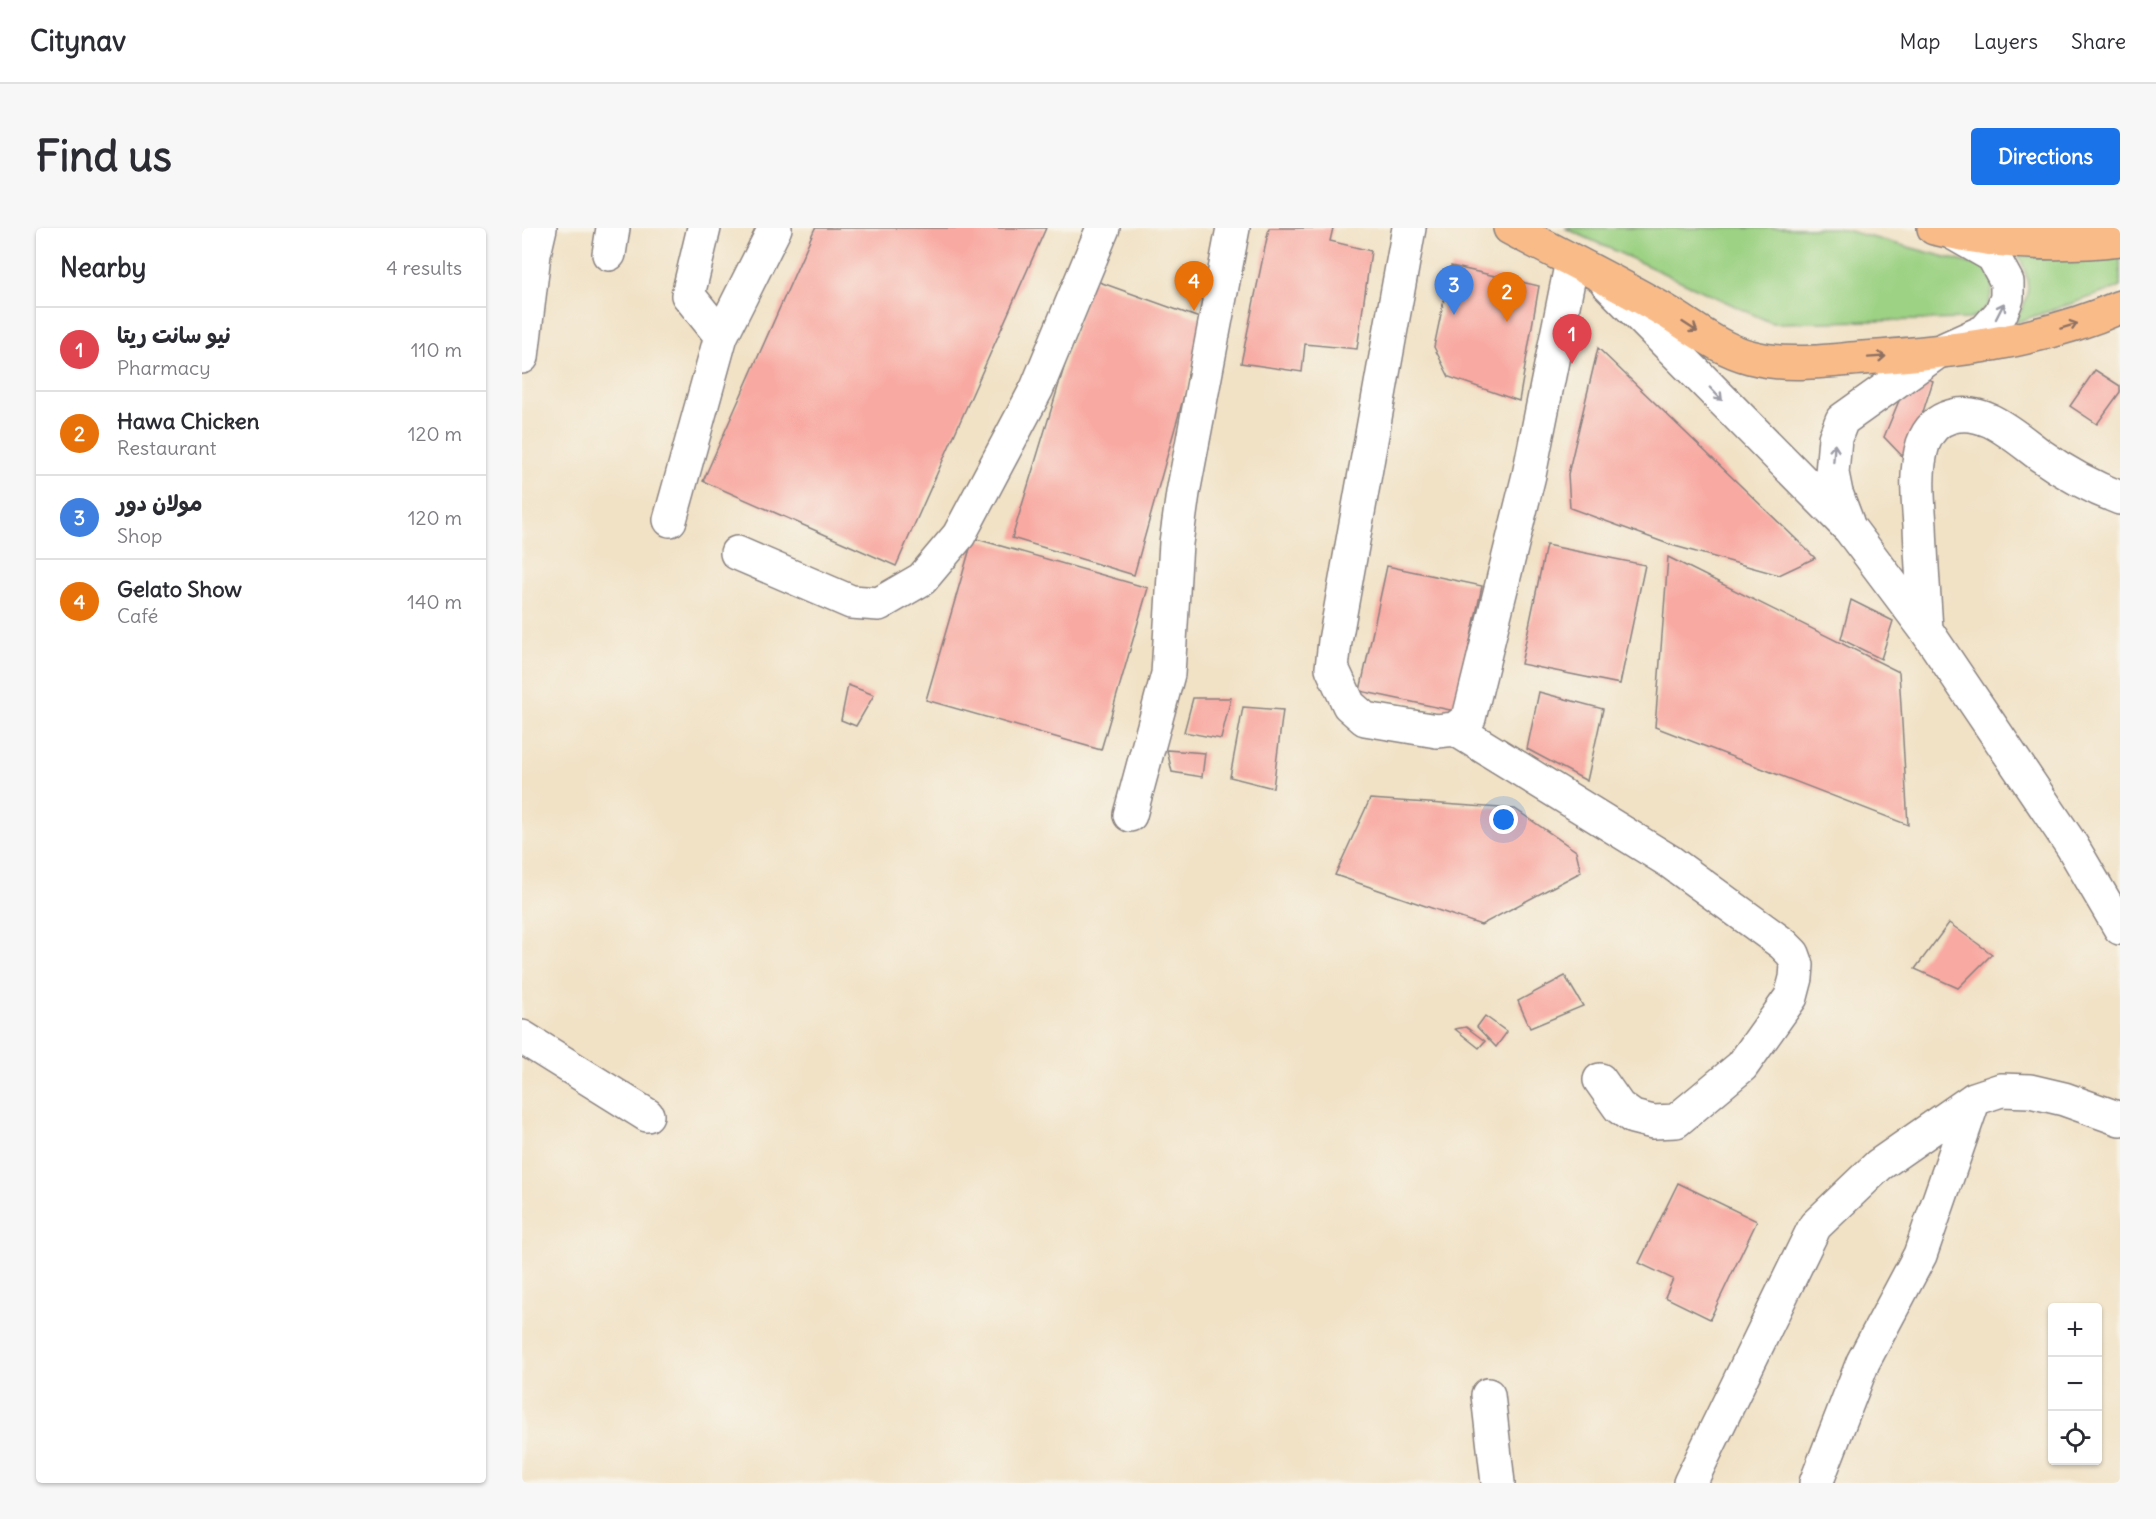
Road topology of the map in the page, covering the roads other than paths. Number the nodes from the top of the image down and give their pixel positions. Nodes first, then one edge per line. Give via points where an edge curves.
1 (540, 228) edge
2 (704, 228) edge
3 (775, 228) edge
4 (1103, 228) edge
5 (1233, 228) edge
6 (1409, 228) edge
7 (1510, 228) edge
8 (1943, 230) edge
9 (2120, 239) edge
10 (1572, 261) junction
11 (1602, 277) junction
12 (2120, 307) edge
13 (721, 336) junction
14 (1936, 353) junction
15 (522, 357) edge
16 (2120, 498) edge
17 (670, 520) dead end
18 (1850, 530) junction
19 (737, 553) dead end
20 (1926, 630) junction
21 (1455, 729) junction
22 (1130, 815) dead end
23 (2120, 927) edge
24 (522, 1037) edge
25 (1600, 1080) dead end
26 (1974, 1099) junction
27 (647, 1115) dead end
28 (2120, 1119) edge
29 (1488, 1395) dead end
30 (1498, 1483) edge
31 (1690, 1483) edge
32 (1816, 1483) edge

1 - 15 street
2 - 13 street via 688,295
3 - 13 street
4 - 19 street via 1036,388 959,535 922,579 879,604 851,602
5 - 22 street via 1183,492 1168,674
6 - 21 street via 1332,668 1349,705 1365,719 1437,731
7 - 10 highway
8 - 9 highway via 2056,243
14 -> 8 street via 1985,331 2001,313 2007,298 2007,282 1993,256
10 - 11 highway
10 - 21 street via 1529,475 1477,692 1469,718
11 -> 14 highway via 1668,312 1710,340 1748,357 1786,364
11 -> 18 street
14 -> 12 highway via 2028,338
13 - 17 street
18 -> 14 street via 1832,473 1835,438 1842,420
16 - 20 street via 2080,481 1977,415 1951,415 1940,421 1924,442 1918,466
18 - 20 street
20 - 23 street via 2072,846
21 - 25 street via 1669,861 1783,944 1797,965 1791,997 1742,1066 1676,1121 1653,1122 1633,1117 1619,1107
24 - 27 street
26 - 28 street via 2001,1090 2030,1091
26 - 31 street via 1880,1165 1815,1226
26 - 32 street via 1920,1255 1863,1362
29 - 30 street

